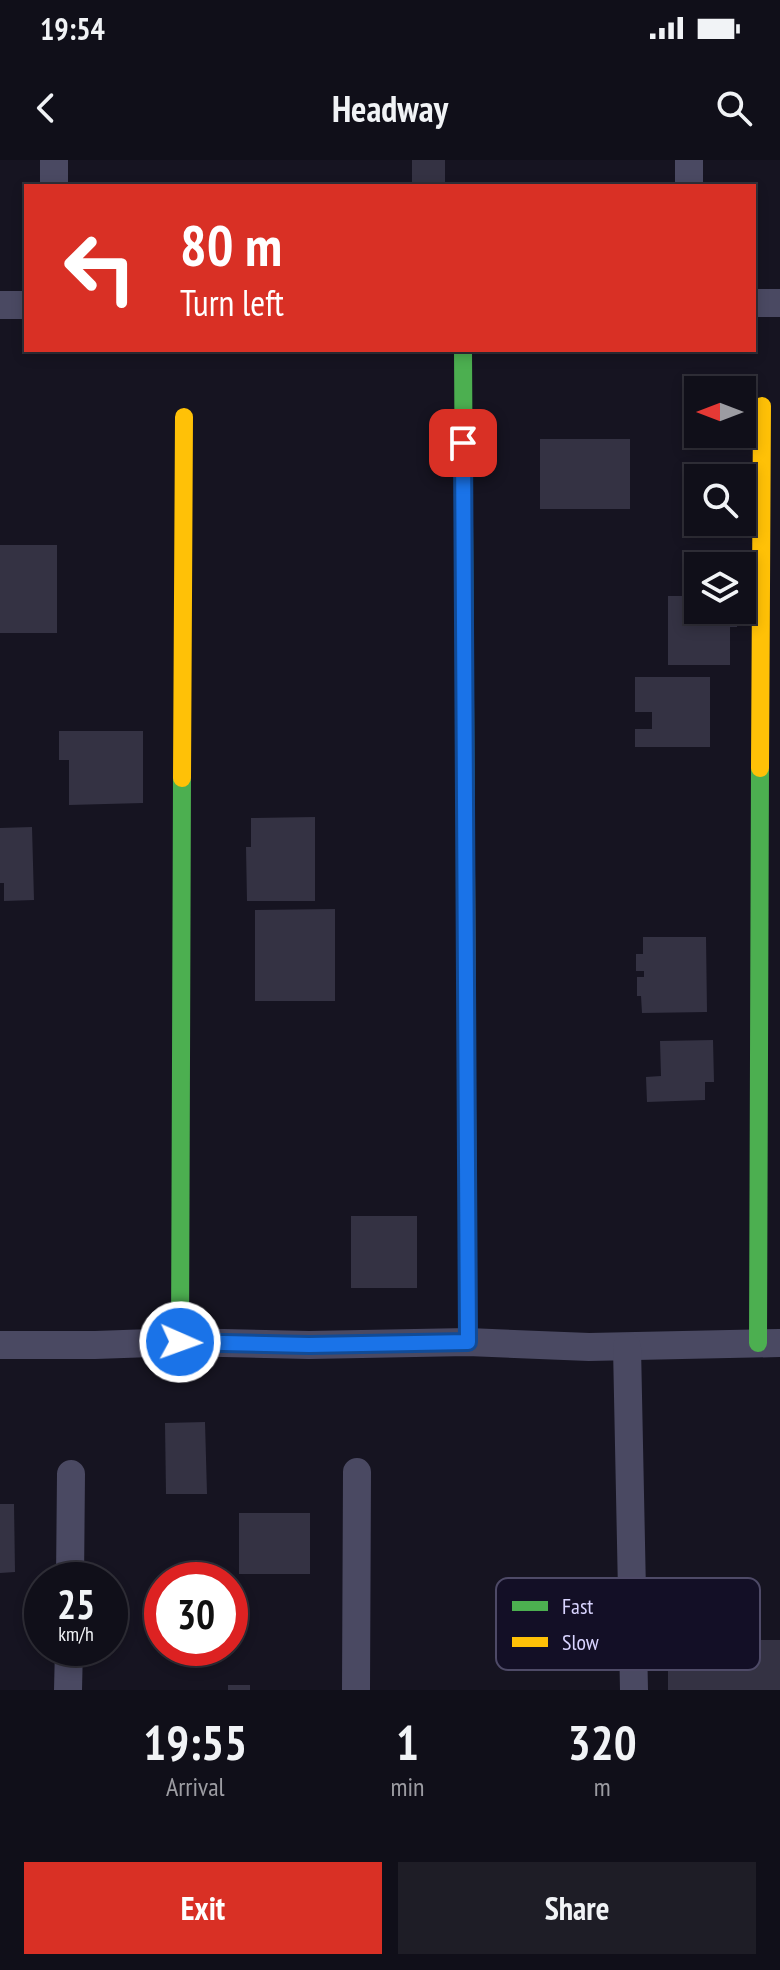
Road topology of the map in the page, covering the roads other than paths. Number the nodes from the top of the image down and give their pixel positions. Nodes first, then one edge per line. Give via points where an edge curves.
1 (54, 160) edge
2 (689, 160) edge
3 (54, 184) edge
4 (689, 184) edge
5 (756, 303) edge
6 (780, 303) edge
7 (0, 305) edge
8 (24, 305) edge
9 (463, 352) edge
10 (762, 406) dead end
11 (184, 417) dead end
12 (180, 1342) junction
13 (468, 1342) junction
14 (769, 1343) edge
15 (0, 1345) edge
16 (627, 1347) junction
17 (357, 1472) dead end
18 (71, 1474) dead end
19 (70, 1562) edge
20 (632, 1578) edge
21 (69, 1666) edge
22 (634, 1670) edge
23 (68, 1690) edge
24 (356, 1690) edge
25 (634, 1690) edge

1 - 3 street
2 - 4 street
5 - 6 street
7 - 8 street
9 - 13 street
10 - 14 street
11 - 12 street
12 - 13 street
12 - 15 street
13 - 16 street
14 - 16 street
16 - 20 street
17 - 24 street
18 - 19 street
21 - 23 street
22 - 25 street

